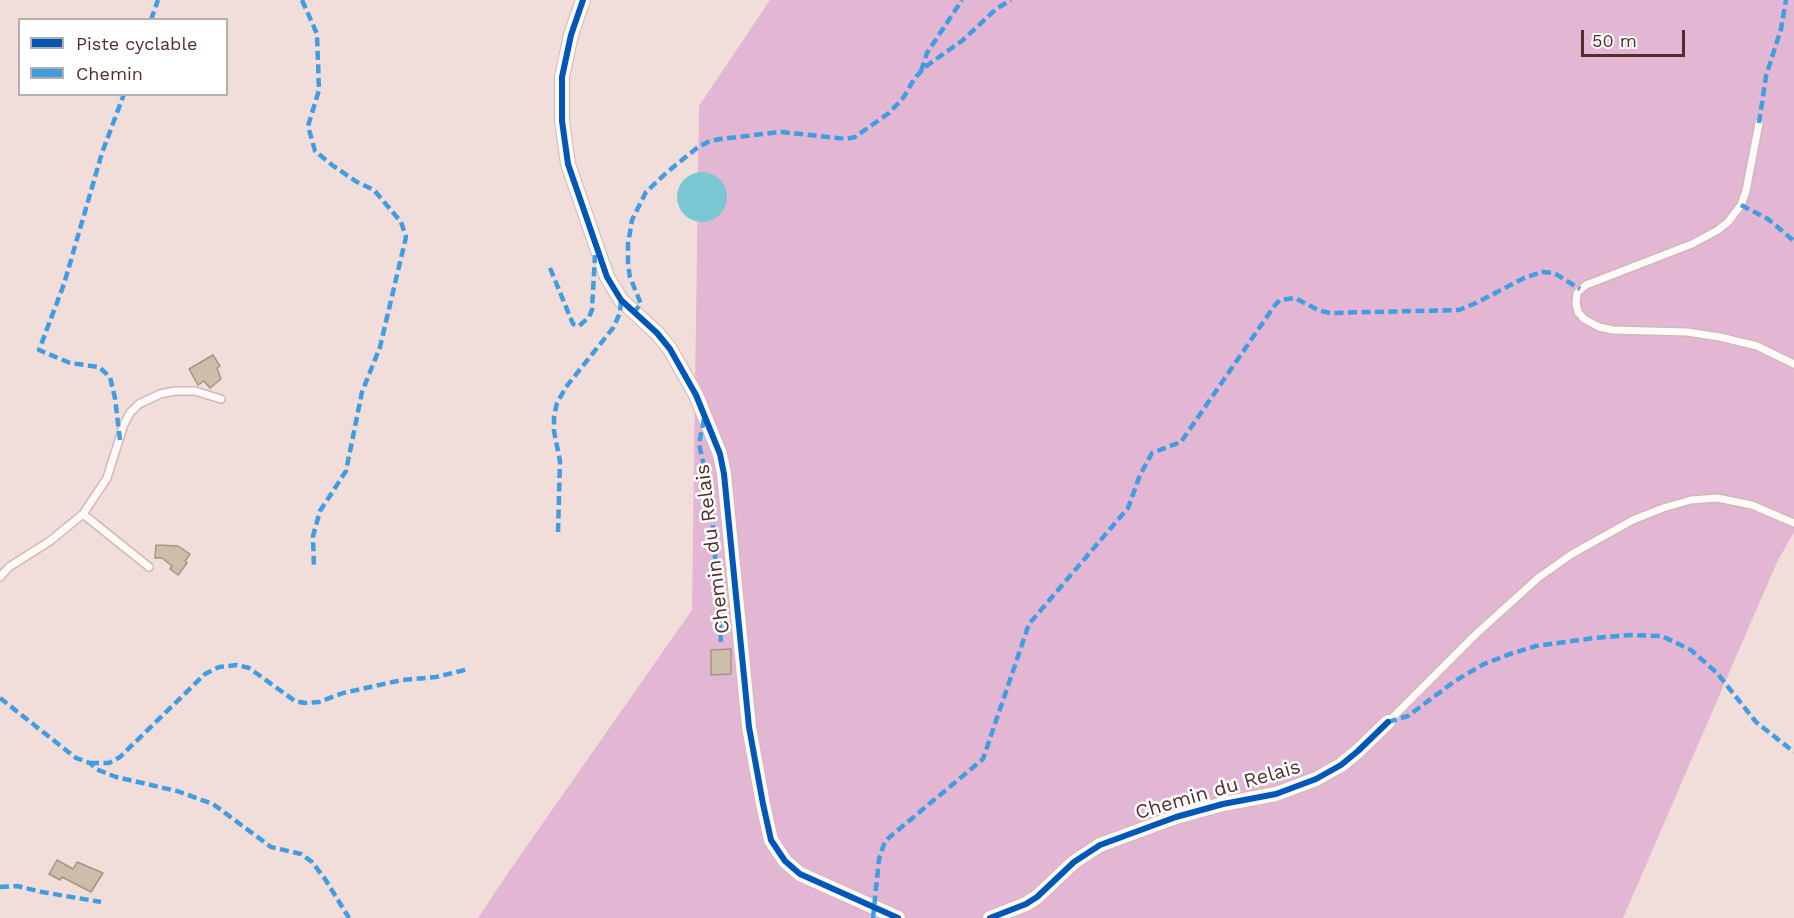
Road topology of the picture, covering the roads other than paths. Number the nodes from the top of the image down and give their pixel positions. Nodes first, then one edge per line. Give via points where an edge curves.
1 (583, 0) edge
2 (1759, 123) dead end
3 (1794, 364) edge
4 (221, 399) dead end
5 (83, 514) junction
6 (1794, 523) edge
7 (149, 567) dead end
8 (0, 577) edge
9 (1388, 722) joint
10 (898, 918) edge
11 (990, 918) edge

1 - 10 street, Chemin du Relais via 562,77 562,121 568,164 607,278 621,300 670,349 696,395 720,454 749,727 771,840 777,852 800,874
2 - 3 lane via 1746,191 1728,222 1692,244 1586,285 1577,292 1576,309 1584,320 1599,327 1720,336 1757,346
4 - 5 lane via 175,391 139,404 124,424 107,478
5 - 7 lane
5 - 8 lane
6 - 9 lane via 1752,504 1717,498 1691,500 1633,520 1538,578 1475,634
9 - 11 street, Chemin du Relais via 1359,751 1316,779 1276,794 1176,817 1100,845 1074,862 1037,897

